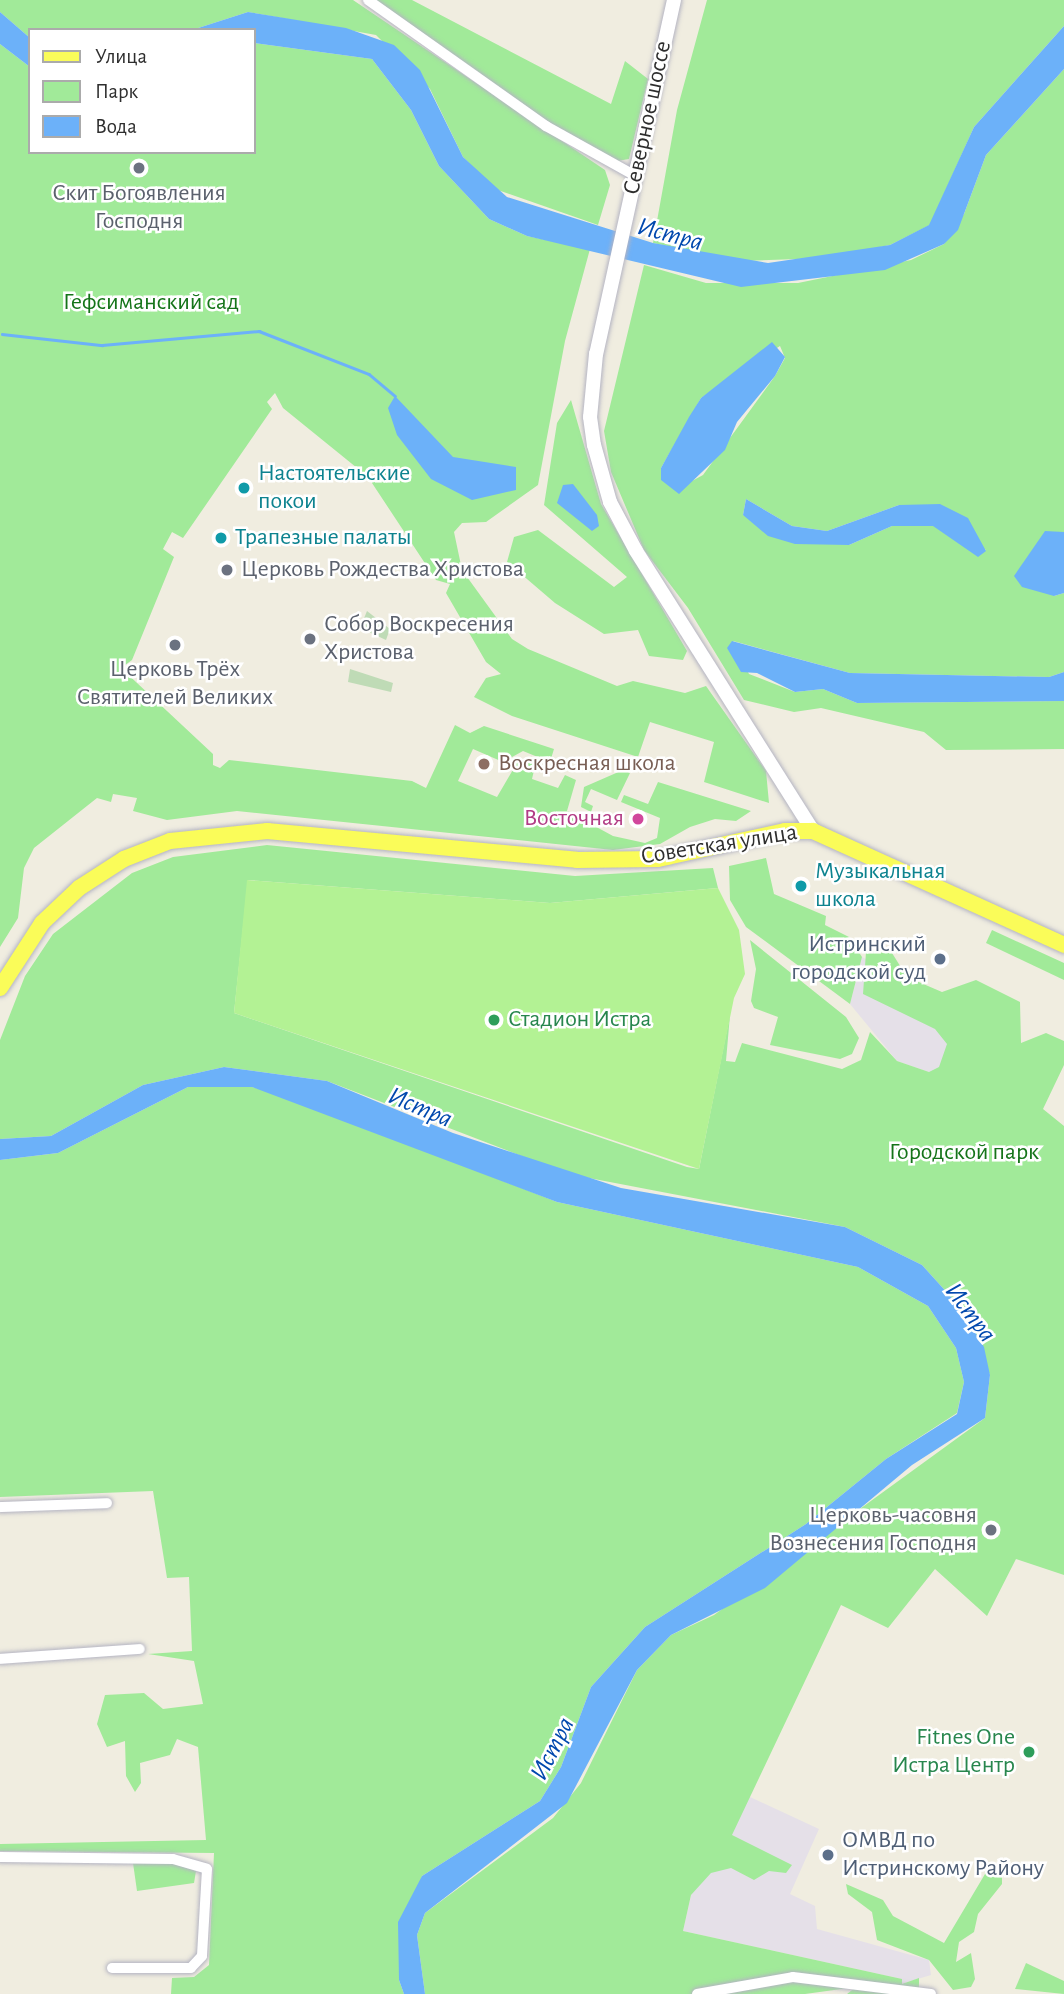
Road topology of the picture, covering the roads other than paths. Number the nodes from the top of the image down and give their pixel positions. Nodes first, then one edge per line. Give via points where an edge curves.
1 (368, 0) edge
2 (674, 0) edge
3 (636, 176) junction
4 (813, 831) junction
5 (1064, 945) edge
6 (0, 988) edge
7 (107, 1503) dead end
8 (0, 1507) edge
9 (140, 1649) dead end
10 (0, 1659) edge
11 (0, 1857) edge
12 (113, 1968) dead end
13 (697, 1994) edge
14 (931, 1994) edge

1 - 3 street via 546,126
2 - 3 main road, Северное шоссе
3 - 4 main road, Северное шоссе via 612,277 590,417 610,502 715,684
4 - 5 main road, Советская улица
4 - 6 main road, Советская улица via 785,831 658,859 576,860 267,831 170,841 124,859 79,888 42,923
7 - 8 street
9 - 10 street
11 - 12 street via 173,1858 207,1869 202,1956 191,1968
13 - 14 street via 793,1977

